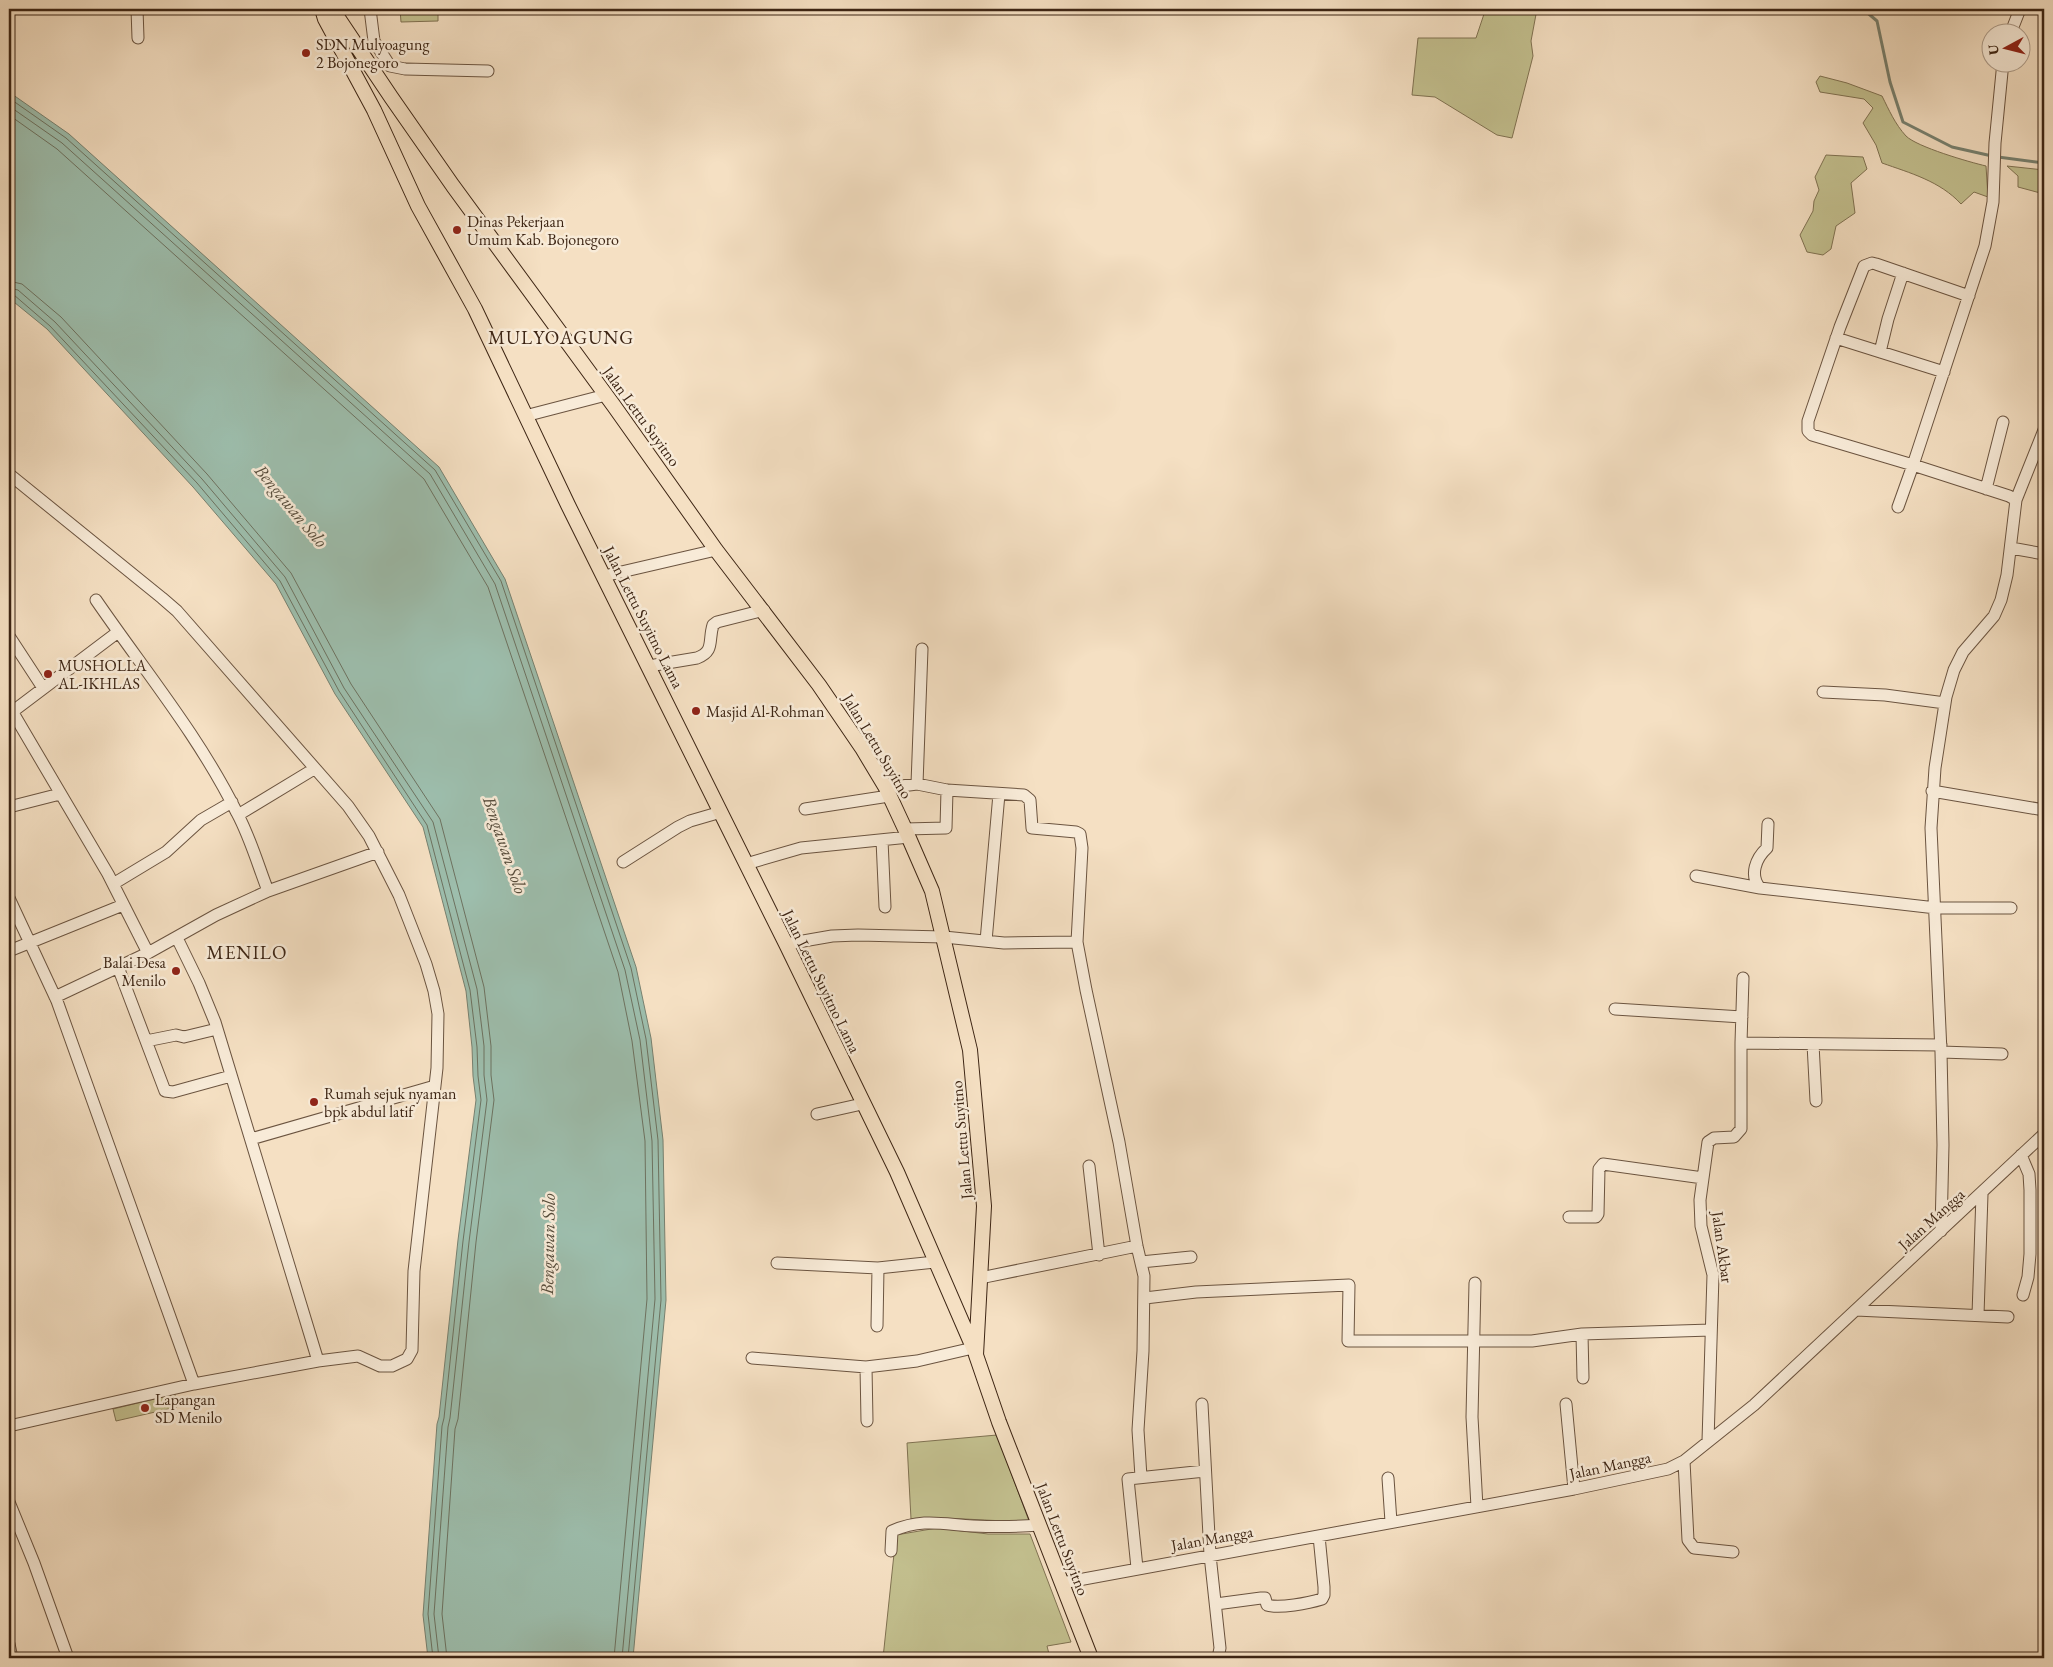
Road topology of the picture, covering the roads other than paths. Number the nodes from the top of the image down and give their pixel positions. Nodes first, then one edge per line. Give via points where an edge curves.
1 (137, 9) edge
2 (322, 9) edge
3 (332, 9) edge
4 (370, 9) edge
5 (2020, 9) edge
6 (2015, 22) edge
7 (138, 38) dead end
8 (488, 71) dead end
9 (2001, 72) edge
10 (390, 97) junction
11 (374, 110) junction
12 (1904, 273) junction
13 (1969, 296) junction
14 (1836, 338) junction
15 (1880, 352) junction
16 (1944, 372) junction
17 (606, 395) junction
18 (526, 416) junction
19 (2003, 422) dead end
20 (2044, 430) edge
21 (1912, 465) junction
22 (9, 474) edge
23 (1986, 489) junction
24 (2016, 500) junction
25 (1898, 507) dead end
26 (2011, 548) junction
27 (716, 550) junction
28 (2044, 554) edge
29 (604, 576) junction
30 (96, 600) dead end
31 (764, 610) junction
32 (118, 632) junction
33 (9, 636) edge
34 (922, 649) dead end
35 (649, 666) junction
36 (43, 688) junction
37 (1823, 692) dead end
38 (1945, 703) junction
39 (10, 709) edge
40 (314, 768) junction
41 (917, 784) junction
42 (948, 790) junction
43 (1932, 791) junction
44 (888, 792) junction
45 (60, 794) junction
46 (999, 794) junction
47 (232, 802) junction
48 (9, 807) edge
49 (804, 809) dead end
50 (2044, 810) edge
51 (721, 812) junction
52 (238, 815) junction
53 (1768, 824) dead end
54 (907, 833) junction
55 (882, 840) junction
56 (378, 852) junction
57 (623, 862) dead end
58 (746, 864) junction
59 (1696, 876) dead end
60 (113, 884) junction
61 (1760, 888) junction
62 (268, 891) junction
63 (9, 898) edge
64 (124, 905) junction
65 (886, 907) dead end
66 (1936, 908) junction
67 (2011, 908) dead end
68 (944, 937) junction
69 (177, 938) junction
70 (986, 941) junction
71 (1077, 942) junction
72 (30, 943) junction
73 (786, 944) junction
74 (9, 951) edge
75 (148, 953) junction
76 (118, 967) junction
77 (1743, 978) dead end
78 (55, 997) junction
79 (1615, 1009) dead end
80 (1742, 1017) junction
81 (217, 1030) junction
82 (146, 1040) junction
83 (1741, 1043) junction
84 (1813, 1044) junction
85 (1941, 1048) junction
86 (2002, 1054) dead end
87 (231, 1076) junction
88 (435, 1086) junction
89 (1816, 1101) dead end
90 (862, 1104) junction
91 (816, 1114) dead end
92 (2044, 1134) edge
93 (251, 1139) junction
94 (2021, 1155) junction
95 (1089, 1166) dead end
96 (1703, 1178) junction
97 (1982, 1194) junction
98 (1570, 1217) dead end
99 (1940, 1231) junction
100 (1137, 1246) junction
101 (1099, 1255) junction
102 (1191, 1257) dead end
103 (777, 1262) dead end
104 (935, 1262) junction
105 (1142, 1262) junction
106 (878, 1268) junction
107 (980, 1278) junction
108 (1475, 1283) dead end
109 (2024, 1295) dead end
110 (1145, 1298) junction
111 (978, 1308) junction
112 (956, 1310) junction
113 (1856, 1310) junction
114 (1978, 1315) junction
115 (2008, 1317) dead end
116 (877, 1326) dead end
117 (1712, 1330) junction
118 (1582, 1334) junction
119 (1475, 1341) junction
120 (975, 1351) junction
121 (752, 1358) dead end
122 (318, 1361) junction
123 (866, 1367) junction
124 (1584, 1378) dead end
125 (194, 1384) junction
126 (1202, 1404) dead end
127 (1566, 1404) dead end
128 (867, 1421) dead end
129 (9, 1426) edge
130 (1708, 1441) junction
131 (1684, 1461) junction
132 (1205, 1471) junction
133 (1141, 1477) junction
134 (1388, 1478) dead end
135 (1574, 1489) junction
136 (9, 1502) edge
137 (1477, 1507) junction
138 (1391, 1522) junction
139 (1039, 1526) junction
140 (1319, 1536) junction
141 (891, 1551) dead end
142 (1733, 1552) dead end
143 (1210, 1555) junction
144 (1137, 1568) junction
145 (1062, 1583) junction
146 (1216, 1604) junction
147 (9, 1644) edge
148 (12, 1658) edge
149 (68, 1658) edge
150 (1091, 1658) edge
151 (1218, 1658) edge

1 - 7 street
2 - 11 main road, Jalan Lettu Suyitno Lama
3 - 10 main road, Jalan Lettu Suyitno
4 - 8 street via 374,41 390,66
5 - 6 street
9 - 13 street via 1993,202 1985,246
10 - 11 main road via 376,102
10 - 17 main road, Jalan Lettu Suyitno
11 - 18 main road, Jalan Lettu Suyitno Lama via 418,206 472,303
12 - 13 street
12 - 14 street via 1872,263 1864,266
12 - 15 street
13 - 16 street
14 - 15 street
14 - 21 street via 1808,421 1808,432
15 - 16 street
16 - 21 street
17 - 18 street
17 - 27 main road, Jalan Lettu Suyitno
18 - 29 main road, Jalan Lettu Suyitno Lama
19 - 23 street
20 - 24 street
21 - 23 street
21 - 25 street
22 - 40 street via 177,611
23 - 24 street
24 - 26 street
26 - 28 street
26 - 38 street via 1998,608 1963,652
27 - 29 street
27 - 31 main road, Jalan Lettu Suyitno
29 - 35 main road, Jalan Lettu Suyitno Lama
30 - 32 street
31 - 35 street via 717,622 704,655
31 - 44 main road, Jalan Lettu Suyitno via 820,685
32 - 36 street
32 - 47 street via 194,739
33 - 36 street
34 - 41 street
35 - 51 main road, Jalan Lettu Suyitno Lama
36 - 39 street
37 - 38 street via 1885,695
38 - 43 street
39 - 45 street
40 - 52 street
40 - 56 street via 348,806
41 - 42 street
41 - 44 street
42 - 46 street
42 - 54 street via 946,828
43 - 50 street
43 - 66 street
44 - 49 street
44 - 54 main road, Jalan Lettu Suyitno
45 - 48 street
45 - 60 street
46 - 70 street
46 - 71 street via 1028,797 1032,828 1080,834
47 - 52 street
47 - 60 street via 200,820 166,852
51 - 57 street via 678,827
51 - 58 main road, Jalan Lettu Suyitno Lama
52 - 62 street
53 - 61 street via 1767,848 1754,867
54 - 55 street
54 - 68 main road, Jalan Lettu Suyitno via 932,891
55 - 58 street via 800,848
55 - 65 street
56 - 62 street
56 - 88 street via 399,895 434,991 438,1014
58 - 73 main road, Jalan Lettu Suyitno Lama
59 - 61 street
60 - 64 street
61 - 66 street
62 - 69 street via 216,914
63 - 72 street
64 - 72 street
64 - 75 street
66 - 67 street
66 - 85 street
68 - 70 street
68 - 73 street via 832,936
68 - 107 main road, Jalan Lettu Suyitno via 970,1050 984,1206
69 - 75 street
69 - 81 street
70 - 71 street
71 - 100 street
72 - 74 street
72 - 78 street
73 - 90 main road, Jalan Lettu Suyitno Lama
75 - 76 street
76 - 78 street
76 - 82 street
77 - 80 street
78 - 125 street
79 - 80 street
80 - 83 street
81 - 82 street
81 - 87 street
82 - 87 street via 168,1093
83 - 84 street
83 - 96 street, Jalan Akbar via 1741,1129 1734,1137 1714,1138 1708,1142
84 - 85 street
84 - 89 street
85 - 86 street
85 - 99 street via 1943,1145
87 - 93 street
88 - 93 street
88 - 122 street via 414,1271 412,1350 407,1359 392,1366 380,1366 358,1356
90 - 91 street
90 - 104 main road, Jalan Lettu Suyitno Lama via 897,1172
92 - 94 street, Jalan Mangga
93 - 122 street
94 - 97 street, Jalan Mangga
94 - 109 street via 2029,1174 2030,1190 2030,1254
95 - 101 street
96 - 98 street via 1603,1164 1599,1169 1598,1214 1596,1217
96 - 117 street, Jalan Akbar via 1701,1226 1713,1275
97 - 99 street, Jalan Mangga
97 - 114 street
99 - 113 street, Jalan Mangga
100 - 101 street
100 - 105 street
101 - 107 street
102 - 105 street
103 - 106 street
104 - 106 street
104 - 112 main road, Jalan Lettu Suyitno Lama
105 - 110 street
106 - 116 street
107 - 111 main road, Jalan Lettu Suyitno
108 - 119 street
110 - 119 street via 1196,1292 1349,1285 1348,1341
110 - 133 street via 1138,1430
111 - 112 main road via 973,1317 966,1320
111 - 120 main road, Jalan Lettu Suyitno
112 - 120 main road, Jalan Lettu Suyitno Lama
113 - 114 street
113 - 130 street, Jalan Mangga via 1754,1405
114 - 115 street
117 - 118 street
117 - 130 street, Jalan Akbar
118 - 119 street via 1539,1341
118 - 124 street
119 - 137 street via 1472,1417
120 - 123 street via 918,1362
120 - 139 main road, Jalan Lettu Suyitno
121 - 123 street
122 - 125 street
123 - 128 street
125 - 129 street
126 - 132 street
127 - 135 street
130 - 131 street, Jalan Mangga
131 - 135 street, Jalan Mangga via 1668,1469
131 - 142 street via 1688,1540 1694,1548
132 - 133 street
132 - 143 street
133 - 144 street via 1128,1479
134 - 138 street
135 - 137 street, Jalan Mangga
136 - 149 street
137 - 138 street, Jalan Mangga
138 - 140 street, Jalan Mangga
139 - 141 street via 971,1526 934,1522 907,1525 892,1531
139 - 145 main road, Jalan Lettu Suyitno
140 - 143 street, Jalan Mangga
140 - 146 street via 1324,1587 1322,1599 1272,1606 1265,1598
143 - 144 street, Jalan Mangga
143 - 146 street
144 - 145 street, Jalan Mangga
145 - 150 main road, Jalan Lettu Suyitno
146 - 151 street
147 - 148 street

